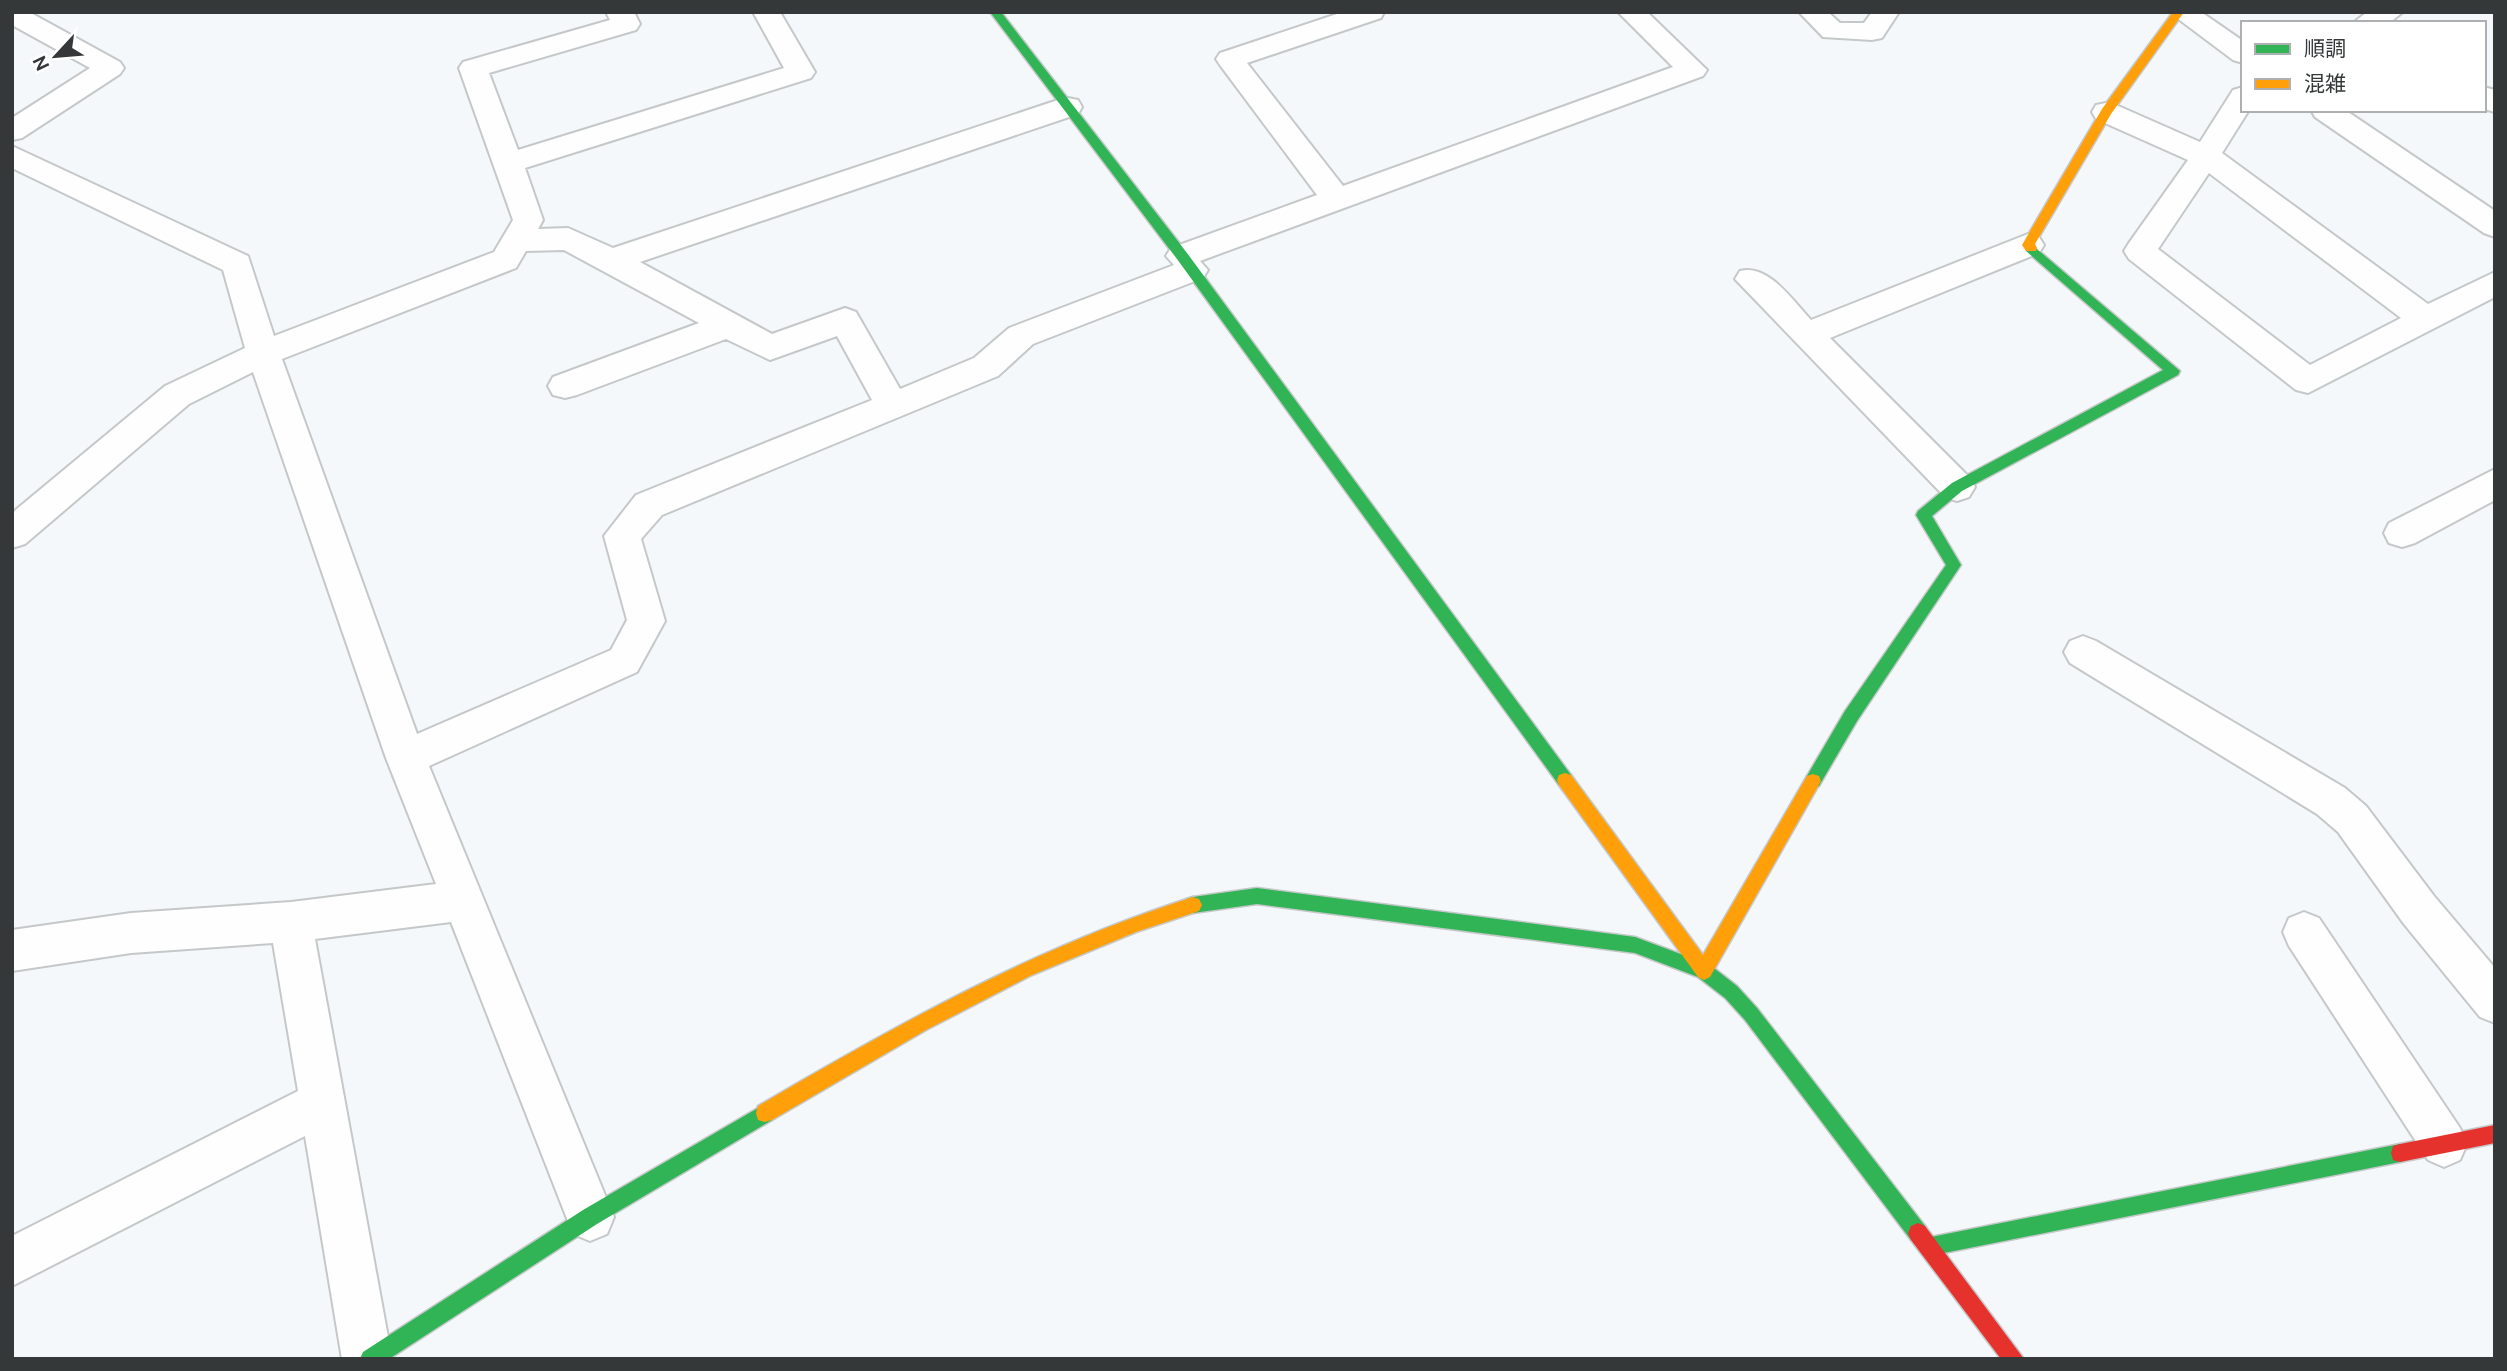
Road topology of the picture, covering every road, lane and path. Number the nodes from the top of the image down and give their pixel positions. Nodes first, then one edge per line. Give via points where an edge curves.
1 (620, 12) edge
2 (766, 12) edge
3 (995, 12) edge
4 (1371, 12) edge
5 (1631, 12) edge
6 (1812, 12) edge
7 (1886, 12) edge
8 (2390, 12) edge
9 (14, 14) edge
10 (2172, 14) edge
11 (2373, 21) edge
12 (2241, 53) edge
13 (2241, 99) edge
14 (1068, 107) junction
15 (2106, 112) junction
16 (2328, 112) edge
17 (12, 131) edge
18 (12, 156) edge
19 (2206, 156) junction
20 (508, 163) junction
21 (1337, 200) junction
22 (2495, 226) edge
23 (517, 241) junction
24 (2028, 245) junction
25 (611, 260) junction
26 (1187, 263) junction
27 (1751, 279) dead end
28 (2495, 283) edge
29 (2425, 319) junction
30 (729, 325) junction
31 (1806, 335) junction
32 (263, 353) junction
33 (565, 386) dead end
34 (892, 405) junction
35 (2495, 483) edge
36 (1958, 486) junction
37 (2402, 533) dead end
38 (12, 534) edge
39 (2084, 652) dead end
40 (406, 758) junction
41 (461, 901) junction
42 (291, 922) junction
43 (2304, 932) dead end
44 (12, 951) edge
45 (1704, 971) junction
46 (2495, 1002) edge
47 (320, 1104) junction
48 (2495, 1134) edge
49 (2444, 1144) junction
50 (590, 1217) junction
51 (1929, 1245) junction
52 (12, 1262) edge
53 (369, 1359) edge
54 (2014, 1359) edge

1 - 20 street via 626,24 473,68
2 - 20 street via 801,72
3 - 14 street
4 - 21 street via 1230,59
5 - 21 street via 1693,70
6 - 7 street via 1833,31 1872,32
8 - 11 street
9 - 17 street via 110,68
10 - 12 street
10 - 15 street
13 - 19 street
14 - 25 street
14 - 26 street
15 - 19 street
15 - 24 street
16 - 22 street
18 - 32 street via 237,264
19 - 29 street
19 - 29 street via 2140,251 2308,382
20 - 23 street via 528,220
21 - 26 street
23 - 25 street via 568,239
23 - 32 street via 505,260
24 - 31 street
24 - 36 street via 2173,371
25 - 30 street
26 - 34 street via 1021,336 986,367
26 - 45 street
27 - 31 street
28 - 29 street
30 - 33 street
30 - 34 street via 770,348 845,320
31 - 36 street
32 - 38 street via 177,395
32 - 40 street
34 - 40 street via 649,505 622,536 646,621 624,661
35 - 37 street
36 - 45 street via 1923,515 1954,565 1851,716
39 - 46 street via 2331,801 2352,819
40 - 41 street
41 - 42 street
41 - 50 street
42 - 44 street via 131,933
42 - 47 street
43 - 49 street
45 - 50 street via 1635,945 1257,896 1199,903 1142,920 1000,979 922,1020
45 - 51 street via 1751,1014
47 - 52 street
47 - 53 street
48 - 49 street
49 - 51 street
50 - 53 street
51 - 54 street

